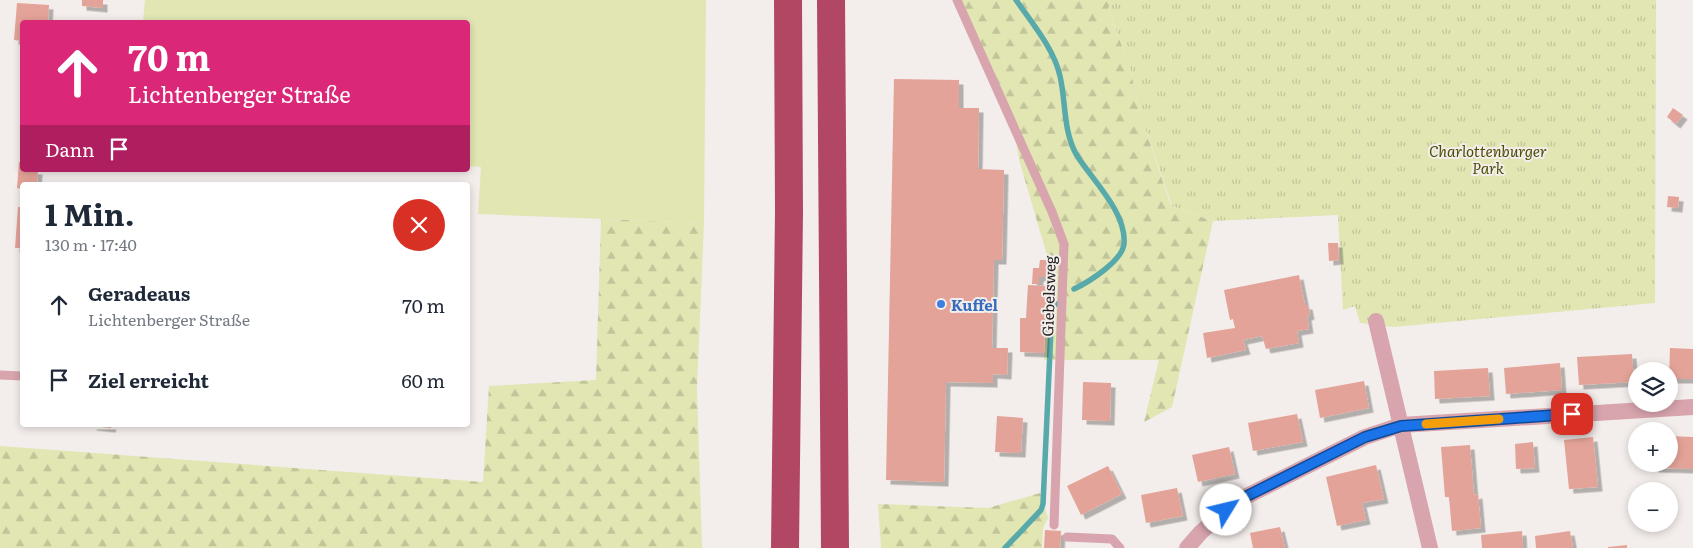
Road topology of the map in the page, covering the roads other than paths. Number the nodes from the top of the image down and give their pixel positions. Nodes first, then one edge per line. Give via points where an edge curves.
1 (788, 0) edge
2 (831, 0) edge
3 (957, 0) edge
4 (1376, 321) dead end
5 (0, 375) edge
6 (20, 376) edge
7 (1693, 407) edge
8 (1401, 426) junction
9 (1054, 525) dead end
10 (1067, 537) dead end
11 (785, 548) edge
12 (835, 548) edge
13 (1120, 548) edge
14 (1186, 548) edge
15 (1430, 548) edge

1 - 11 highway
2 - 12 highway
3 - 9 lane, Giebelsweg via 1064,244
4 - 8 street
5 - 6 lane
7 - 8 street
8 - 14 street via 1365,437 1239,500
8 - 15 street
10 - 13 lane via 1112,539

